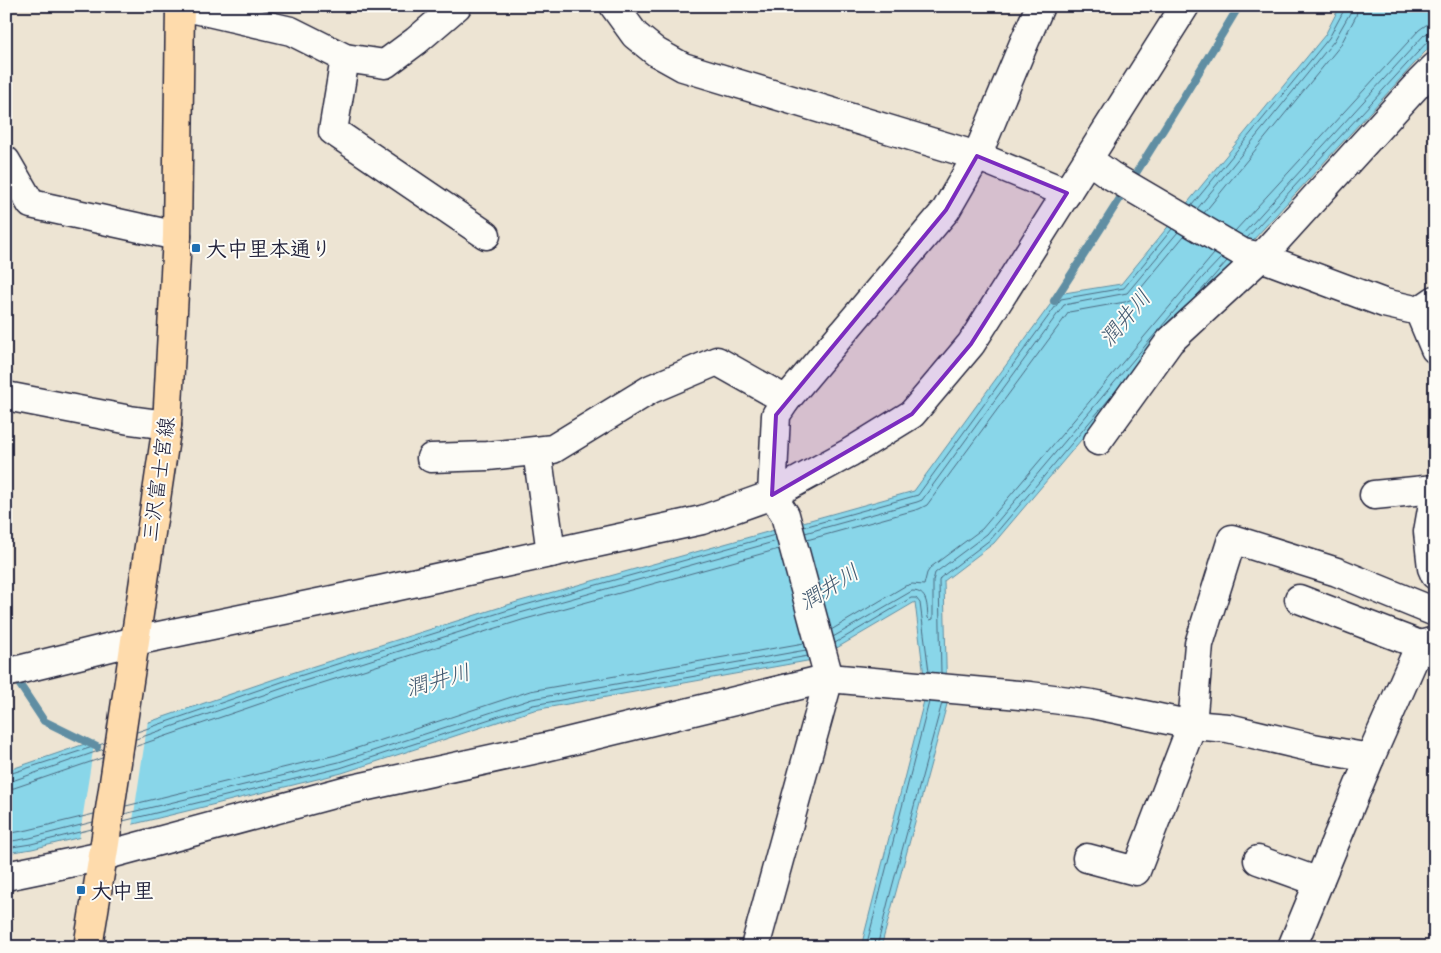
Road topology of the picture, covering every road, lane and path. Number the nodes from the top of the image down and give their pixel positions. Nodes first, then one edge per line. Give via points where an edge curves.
1 (181, 6) edge
2 (457, 6) edge
3 (614, 6) edge
4 (1040, 6) edge
5 (1185, 6) edge
6 (345, 58) junction
7 (1435, 67) edge
8 (977, 156) junction
9 (1100, 167) junction
10 (9, 171) edge
11 (1067, 192) junction
12 (486, 235) dead end
13 (177, 236) junction
14 (1252, 255) junction
15 (1427, 305) edge
16 (1435, 349) edge
17 (6, 396) edge
18 (786, 400) junction
19 (167, 425) junction
20 (1098, 440) dead end
21 (538, 451) junction
22 (431, 458) dead end
23 (1435, 490) edge
24 (1374, 495) dead end
25 (778, 505) junction
26 (550, 553) junction
27 (1435, 575) edge
28 (1299, 599) dead end
29 (1435, 612) edge
30 (1427, 643) edge
31 (133, 653) junction
32 (19, 670) edge
33 (829, 678) junction
34 (1192, 725) junction
35 (1370, 758) junction
36 (104, 849) junction
37 (1087, 858) dead end
38 (1258, 860) dead end
39 (6, 876) edge
40 (1319, 882) junction
41 (88, 947) edge
42 (755, 947) edge
43 (1292, 947) edge

1 - 6 street via 291,31
1 - 13 main road, 三沢富士宮線
2 - 6 street via 384,64
3 - 8 street via 635,35 683,67
4 - 8 street
5 - 9 street
6 - 12 street via 332,131
7 - 14 street
8 - 11 street
8 - 18 street via 946,210
9 - 11 street
9 - 14 street
10 - 13 street via 31,204
11 - 25 street via 971,344 912,414 849,453
13 - 19 main road, 三沢富士宮線
14 - 15 street via 1384,303
14 - 20 street via 1170,341
15 - 16 street
17 - 19 street
18 - 21 street via 716,361 652,389 553,449
18 - 25 street via 776,415
19 - 31 main road, 三沢富士宮線
21 - 22 street
21 - 26 street
23 - 24 street
23 - 27 street via 1428,532
25 - 26 street
25 - 33 street
26 - 31 street via 371,592
28 - 30 street
29 - 34 street via 1337,572 1232,539 1198,644
30 - 35 street
31 - 32 street
31 - 36 main road, 三沢富士宮線
33 - 34 street via 1092,704
33 - 36 street
33 - 42 street
34 - 35 street via 1228,728
34 - 37 street via 1136,872
35 - 40 street
36 - 39 street
36 - 41 main road, 三沢富士宮線
38 - 40 street
40 - 43 street

